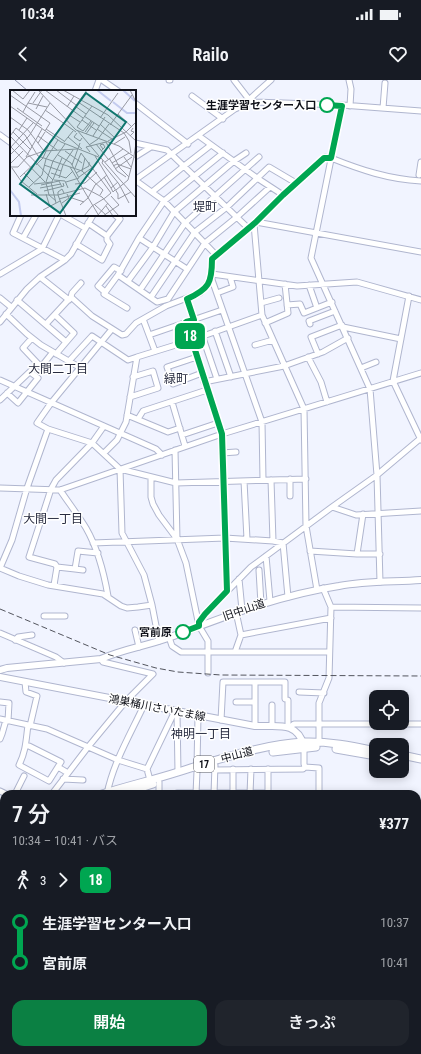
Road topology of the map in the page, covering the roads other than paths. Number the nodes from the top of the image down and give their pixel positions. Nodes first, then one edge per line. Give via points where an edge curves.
1 (101, 80) edge
2 (234, 80) edge
3 (271, 80) edge
4 (349, 80) edge
5 (385, 83) dead end
6 (96, 90) edge
7 (116, 90) edge
8 (192, 96) dead end
9 (251, 102) junction
10 (136, 104) edge
11 (342, 106) junction
12 (350, 106) junction
13 (383, 108) junction
14 (421, 111) edge
15 (223, 119) junction
16 (0, 135) edge
17 (199, 136) junction
18 (10, 142) edge
19 (136, 143) edge
20 (188, 144) junction
21 (211, 145) junction
22 (151, 146) junction
23 (223, 153) junction
24 (246, 153) dead end
25 (172, 155) junction
26 (136, 156) edge
27 (259, 157) dead end
28 (331, 158) junction
29 (234, 161) junction
30 (421, 162) edge
31 (184, 166) junction
32 (246, 170) junction
33 (419, 175) dead end
34 (194, 176) junction
35 (257, 178) junction
36 (136, 179) edge
37 (136, 181) edge
38 (421, 181) edge
39 (296, 183) junction
40 (205, 186) junction
41 (270, 187) junction
42 (152, 192) junction
43 (283, 195) junction
44 (216, 197) junction
45 (164, 201) junction
46 (226, 207) junction
47 (174, 212) junction
48 (21, 216) edge
49 (35, 216) edge
50 (59, 216) edge
51 (63, 216) edge
52 (92, 216) edge
53 (116, 216) edge
54 (237, 217) junction
55 (185, 223) junction
56 (255, 223) junction
57 (87, 225) junction
58 (248, 228) junction
59 (195, 232) junction
60 (316, 233) junction
61 (107, 236) junction
62 (22, 238) junction
63 (139, 238) junction
64 (205, 243) junction
65 (76, 244) junction
66 (153, 247) junction
67 (42, 249) junction
68 (421, 252) edge
69 (164, 254) junction
70 (216, 255) junction
71 (65, 260) junction
72 (175, 262) junction
73 (187, 269) junction
74 (120, 273) junction
75 (0, 274) edge
76 (211, 276) junction
77 (40, 277) junction
78 (230, 277) junction
79 (259, 280) junction
80 (128, 281) junction
81 (81, 283) dead end
82 (285, 284) junction
83 (324, 284) junction
84 (309, 285) junction
85 (140, 290) junction
86 (105, 292) junction
87 (217, 293) junction
88 (409, 296) junction
89 (0, 298) edge
90 (151, 298) junction
91 (278, 298) dead end
92 (70, 299) junction
93 (187, 299) junction
94 (17, 300) junction
95 (421, 300) edge
96 (332, 302) junction
97 (261, 303) junction
98 (287, 305) junction
99 (12, 307) junction
100 (127, 308) dead end
101 (317, 308) junction
102 (222, 310) junction
103 (335, 311) junction
104 (6, 314) junction
105 (55, 315) junction
106 (262, 315) junction
107 (143, 319) junction
108 (194, 320) junction
109 (0, 322) edge
110 (186, 322) junction
111 (266, 323) junction
112 (46, 324) junction
113 (310, 324) dead end
114 (228, 326) junction
115 (342, 326) junction
116 (112, 329) junction
117 (215, 331) junction
118 (149, 335) junction
119 (202, 335) junction
120 (32, 338) junction
121 (348, 338) junction
122 (400, 339) junction
123 (192, 340) junction
124 (273, 340) junction
125 (100, 341) junction
126 (66, 342) junction
127 (255, 345) dead end
128 (155, 352) junction
129 (54, 353) junction
130 (318, 354) junction
131 (137, 357) junction
132 (197, 357) junction
133 (308, 358) junction
134 (69, 361) junction
135 (376, 362) dead end
136 (38, 364) junction
137 (284, 366) junction
138 (79, 368) junction
139 (362, 368) junction
140 (30, 372) junction
141 (202, 373) junction
142 (421, 373) edge
143 (245, 374) junction
144 (133, 377) junction
145 (231, 377) junction
146 (0, 380) edge
147 (217, 380) junction
148 (392, 381) junction
149 (204, 382) junction
150 (14, 386) junction
151 (370, 389) junction
152 (207, 390) junction
153 (7, 392) junction
154 (27, 392) junction
155 (130, 397) junction
156 (0, 400) edge
157 (172, 402) junction
158 (328, 402) junction
159 (51, 403) junction
160 (304, 409) junction
161 (127, 415) junction
162 (138, 418) junction
163 (262, 422) junction
164 (218, 423) junction
165 (104, 426) junction
166 (180, 428) junction
167 (48, 429) junction
168 (121, 434) junction
169 (222, 434) junction
170 (182, 435) junction
171 (421, 439) edge
172 (92, 443) junction
173 (185, 446) junction
174 (175, 450) junction
175 (222, 452) junction
176 (236, 452) dead end
177 (104, 453) junction
178 (162, 455) junction
179 (120, 468) junction
180 (377, 475) junction
181 (151, 477) junction
182 (290, 479) junction
183 (306, 479) junction
184 (263, 480) junction
185 (271, 480) junction
186 (244, 481) junction
187 (223, 482) junction
188 (176, 483) junction
189 (0, 488) edge
190 (27, 488) junction
191 (51, 489) junction
192 (60, 490) junction
193 (290, 496) dead end
194 (332, 507) junction
195 (421, 511) edge
196 (363, 514) junction
197 (378, 514) junction
198 (306, 526) junction
199 (225, 538) junction
200 (177, 539) junction
201 (247, 539) junction
202 (127, 541) junction
203 (273, 541) junction
204 (93, 542) junction
205 (283, 543) junction
206 (310, 551) junction
207 (98, 553) junction
208 (357, 554) junction
209 (380, 554) junction
210 (266, 556) junction
211 (57, 567) junction
212 (75, 569) junction
213 (83, 570) dead end
214 (259, 570) dead end
215 (239, 579) junction
216 (421, 580) edge
217 (380, 582) junction
218 (54, 585) junction
219 (320, 589) junction
220 (227, 591) junction
221 (108, 596) junction
222 (288, 597) junction
223 (270, 601) junction
224 (261, 604) junction
225 (152, 605) junction
226 (331, 607) junction
227 (421, 608) edge
228 (239, 611) junction
229 (44, 616) dead end
230 (65, 616) dead end
231 (331, 618) junction
232 (199, 624) junction
233 (135, 630) dead end
234 (0, 633) edge
235 (32, 635) dead end
236 (241, 635) junction
237 (168, 638) junction
238 (15, 640) junction
239 (159, 641) junction
240 (139, 647) junction
241 (209, 652) junction
242 (235, 652) junction
243 (329, 652) junction
244 (102, 659) junction
245 (64, 663) junction
246 (0, 670) edge
247 (208, 673) dead end
248 (0, 677) edge
249 (25, 682) junction
250 (255, 682) junction
251 (299, 692) dead end
252 (324, 693) junction
253 (126, 701) junction
254 (0, 702) edge
255 (236, 702) dead end
256 (255, 702) junction
257 (144, 705) junction
258 (272, 705) dead end
259 (178, 712) junction
260 (198, 716) junction
261 (5, 720) edge
262 (221, 720) junction
263 (319, 723) junction
264 (421, 724) edge
265 (29, 725) junction
266 (255, 726) junction
267 (272, 726) junction
268 (289, 727) junction
269 (0, 739) edge
270 (319, 743) junction
271 (303, 745) junction
272 (26, 746) junction
273 (88, 747) junction
274 (369, 749) edge
275 (369, 755) edge
276 (409, 757) edge
277 (421, 759) edge
278 (118, 760) junction
279 (409, 761) edge
280 (421, 764) edge
281 (58, 767) junction
282 (305, 767) junction
283 (197, 768) junction
284 (215, 768) junction
285 (147, 769) junction
286 (251, 769) junction
287 (268, 769) junction
288 (233, 770) junction
289 (178, 772) junction
290 (68, 773) junction
291 (24, 776) dead end
292 (63, 779) junction
293 (83, 780) dead end
294 (150, 780) junction
295 (159, 782) junction
296 (17, 790) edge
297 (55, 790) edge
298 (107, 790) edge
299 (116, 790) edge
300 (134, 790) edge
301 (159, 790) edge
302 (196, 790) edge
303 (214, 790) edge
304 (233, 790) edge
305 (250, 790) edge
306 (268, 790) edge
307 (319, 790) edge

1 - 6 street
1 - 7 street
2 - 9 street
3 - 9 street via 252,97
4 - 12 street via 352,89
5 - 13 street
8 - 15 street
9 - 11 street
9 - 15 street
10 - 20 street
11 - 12 street
11 - 28 street
12 - 13 street
13 - 14 street
15 - 17 street
16 - 18 street
17 - 20 street
17 - 21 street
19 - 22 street
20 - 25 street
21 - 23 street
21 - 31 street
22 - 25 street via 167,150
22 - 26 street
23 - 29 street
23 - 34 street
24 - 29 street
25 - 31 street
25 - 36 street
27 - 32 street
28 - 38 street via 366,172
28 - 39 street via 324,158
28 - 60 street
29 - 32 street
29 - 40 street
30 - 33 street
31 - 34 street
31 - 42 street
32 - 35 street
32 - 44 street
34 - 40 street
34 - 45 street
35 - 39 street via 269,167
35 - 41 street
35 - 46 street
37 - 42 street
39 - 43 street
40 - 44 street
40 - 47 street
41 - 43 street
41 - 54 street
42 - 45 street
43 - 56 street
44 - 46 street
44 - 55 street
45 - 47 street
45 - 63 street
46 - 54 street
46 - 59 street
47 - 55 street
47 - 66 street
48 - 62 street via 13,233
49 - 62 street
50 - 67 street
51 - 57 street
52 - 57 street
53 - 61 street via 120,219
54 - 58 street
54 - 64 street
55 - 59 street
55 - 69 street
56 - 58 street
56 - 60 street
56 - 79 street
57 - 61 street
57 - 65 street
58 - 70 street
59 - 64 street
59 - 72 street
60 - 68 street
60 - 83 street via 311,258
61 - 65 street via 110,244 102,260
62 - 67 street
63 - 66 street
63 - 74 street
64 - 70 street
64 - 73 street
65 - 71 street
66 - 69 street
66 - 80 street
67 - 71 street
67 - 75 street
69 - 72 street
69 - 85 street
70 - 76 street via 212,259
71 - 77 street
72 - 73 street
72 - 90 street
73 - 90 street via 168,299 157,302
74 - 80 street
74 - 86 street
74 - 86 street via 114,267 98,286
76 - 78 street
76 - 87 street
76 - 93 street via 200,293
77 - 92 street
77 - 94 street
78 - 79 street
78 - 87 street via 233,287
79 - 82 street
79 - 97 street
80 - 85 street
81 - 92 street
82 - 84 street
82 - 98 street
83 - 84 street
83 - 88 street via 357,282
83 - 96 street
84 - 101 street
85 - 90 street
86 - 100 street via 104,294
87 - 102 street
88 - 95 street
88 - 122 street
89 - 99 street
91 - 97 street
92 - 105 street
92 - 116 street
93 - 107 street via 166,306
93 - 108 street
94 - 99 street
94 - 112 street
96 - 101 street
96 - 103 street
97 - 106 street
98 - 101 street via 300,304 304,313
98 - 111 street via 288,313
99 - 104 street
102 - 108 street
102 - 114 street
103 - 113 street via 308,321
103 - 115 street
104 - 109 street
104 - 120 street
105 - 112 street
105 - 126 street via 74,333
106 - 111 street
106 - 114 street
107 - 116 street via 126,334 122,335
107 - 118 street
108 - 110 street
110 - 118 street
110 - 123 street
111 - 124 street
112 - 126 street
114 - 117 street
114 - 143 street
115 - 121 street
115 - 122 street
115 - 130 street via 311,337
116 - 125 street
117 - 119 street
117 - 145 street
118 - 128 street
119 - 123 street
119 - 147 street
120 - 129 street
120 - 136 street via 23,348
121 - 130 street
121 - 139 street
122 - 148 street
123 - 128 street
123 - 132 street
124 - 127 street
124 - 137 street
125 - 131 street via 128,360
125 - 134 street via 92,336
125 - 138 street
126 - 129 street
128 - 131 street
129 - 134 street
129 - 136 street via 41,367
130 - 133 street
131 - 144 street
132 - 141 street
132 - 141 street via 167,367 173,384
133 - 137 street
133 - 158 street
134 - 138 street
135 - 139 street
136 - 140 street
137 - 143 street
137 - 160 street
138 - 159 street
139 - 151 street
140 - 150 street
140 - 154 street via 38,378
141 - 149 street
142 - 148 street
143 - 145 street
143 - 163 street
144 - 155 street
144 - 155 street via 153,372 158,388
145 - 147 street
146 - 150 street
147 - 149 street
148 - 151 street
148 - 171 street
149 - 152 street
150 - 153 street
150 - 154 street
151 - 158 street
151 - 180 street
152 - 157 street
152 - 164 street
153 - 154 street via 18,403
153 - 156 street
154 - 159 street
155 - 161 street
157 - 162 street via 143,411
157 - 166 street
158 - 160 street
159 - 165 street
159 - 167 street via 37,423
160 - 163 street
160 - 183 street
161 - 162 street
161 - 168 street
162 - 166 street via 168,432
163 - 169 street
163 - 184 street
164 - 169 street
164 - 170 street
165 - 168 street
165 - 172 street
166 - 170 street
167 - 172 street
167 - 190 street
168 - 177 street
168 - 178 street via 156,449
169 - 173 street
169 - 175 street
170 - 173 street
171 - 180 street
172 - 177 street
172 - 191 street via 56,480
173 - 174 street
174 - 178 street
174 - 188 street
175 - 176 street
175 - 187 street
177 - 179 street
178 - 179 street
179 - 181 street
179 - 192 street
179 - 202 street via 122,533
180 - 194 street
180 - 197 street
181 - 188 street
181 - 200 street via 153,504
182 - 183 street
182 - 185 street
182 - 193 street
183 - 198 street
184 - 185 street
184 - 186 street
185 - 203 street
186 - 187 street
186 - 201 street
187 - 188 street
187 - 199 street
188 - 200 street
189 - 190 street
190 - 191 street
190 - 218 street via 12,540 0,568 24,578
191 - 192 street
191 - 211 street via 29,557 55,564
192 - 204 street
194 - 196 street via 356,515
194 - 198 street
195 - 197 street
196 - 197 street
196 - 208 street
197 - 209 street
198 - 205 street
198 - 206 street
199 - 200 street
199 - 201 street
199 - 220 street
200 - 202 street
200 - 232 street via 186,563
201 - 203 street
202 - 204 street
202 - 225 street via 144,574
203 - 205 street
204 - 207 street
205 - 210 street
205 - 222 street
206 - 208 street
206 - 219 street
207 - 212 street via 78,551
207 - 221 street
208 - 209 street
209 - 217 street
210 - 215 street
210 - 223 street
211 - 212 street
211 - 218 street
212 - 213 street
214 - 224 street
215 - 220 street
215 - 228 street
216 - 217 main road, 旧中山道
217 - 219 main road, 旧中山道
218 - 221 street
219 - 222 main road, 旧中山道
219 - 226 street
220 - 232 street
221 - 225 street via 126,608
222 - 223 main road, 旧中山道
223 - 224 main road, 旧中山道
224 - 228 main road, 旧中山道
225 - 239 street
226 - 227 street
226 - 231 street
228 - 232 main road, 旧中山道
228 - 236 street
229 - 230 street
231 - 236 street
231 - 243 street
232 - 237 main road, 旧中山道
232 - 241 street via 208,641
233 - 240 street
234 - 238 street
235 - 238 street via 18,637
236 - 242 street
237 - 239 main road, 旧中山道
237 - 241 street via 172,646 181,652
238 - 245 street via 56,657
239 - 240 main road, 旧中山道
240 - 244 main road, 旧中山道
241 - 242 street
241 - 247 street
242 - 243 street
243 - 252 street via 330,678
244 - 245 main road, 旧中山道
244 - 253 street via 103,662 153,674
245 - 246 main road, 旧中山道
248 - 249 main road, 鴻巣桶川さいたま線
249 - 253 main road, 鴻巣桶川さいたま線
249 - 265 street via 26,692 37,696
250 - 256 street
250 - 262 street via 223,682
250 - 268 street via 285,682
251 - 252 street
252 - 263 street via 319,703
253 - 257 main road, 鴻巣桶川さいたま線
253 - 273 street
254 - 261 street via 9,703
255 - 256 street
256 - 266 street
257 - 259 main road, 鴻巣桶川さいたま線
257 - 278 street
258 - 267 street
259 - 260 main road, 鴻巣桶川さいたま線
259 - 285 street via 173,715
259 - 289 street
260 - 262 main road, 鴻巣桶川さいたま線
260 - 283 street
261 - 265 street
261 - 269 street
262 - 266 main road, 鴻巣桶川さいたま線
263 - 264 street
263 - 268 street via 294,724
263 - 270 street
265 - 272 street
265 - 273 street via 47,729
266 - 267 main road, 鴻巣桶川さいたま線
267 - 268 main road, 鴻巣桶川さいたま線
268 - 271 main road via 299,734
270 - 271 highway, 中山道 / 17
270 - 274 highway, 中山道 / 17
271 - 275 highway, 中山道 / 17
271 - 282 street
271 - 283 highway, 中山道 / 17 via 256,750
271 - 284 highway, 中山道 / 17 via 259,754
272 - 281 street via 61,762
272 - 281 street via 19,765 49,781
273 - 278 street
273 - 290 street
276 - 277 highway
278 - 285 street
278 - 298 street
279 - 280 highway
281 - 290 street
282 - 287 street
282 - 307 street via 319,768
283 - 284 highway, 中山道 / 17
283 - 289 highway, 中山道 / 17
283 - 295 highway, 中山道 / 17
283 - 302 street
284 - 288 street
284 - 303 street
285 - 294 street
286 - 287 street
286 - 288 street
286 - 305 street
287 - 306 street
288 - 304 street
289 - 294 highway, 中山道 / 17
290 - 292 street
291 - 296 street
292 - 293 street
292 - 297 street
294 - 299 highway, 中山道 / 17
295 - 300 highway, 中山道 / 17
295 - 301 street

